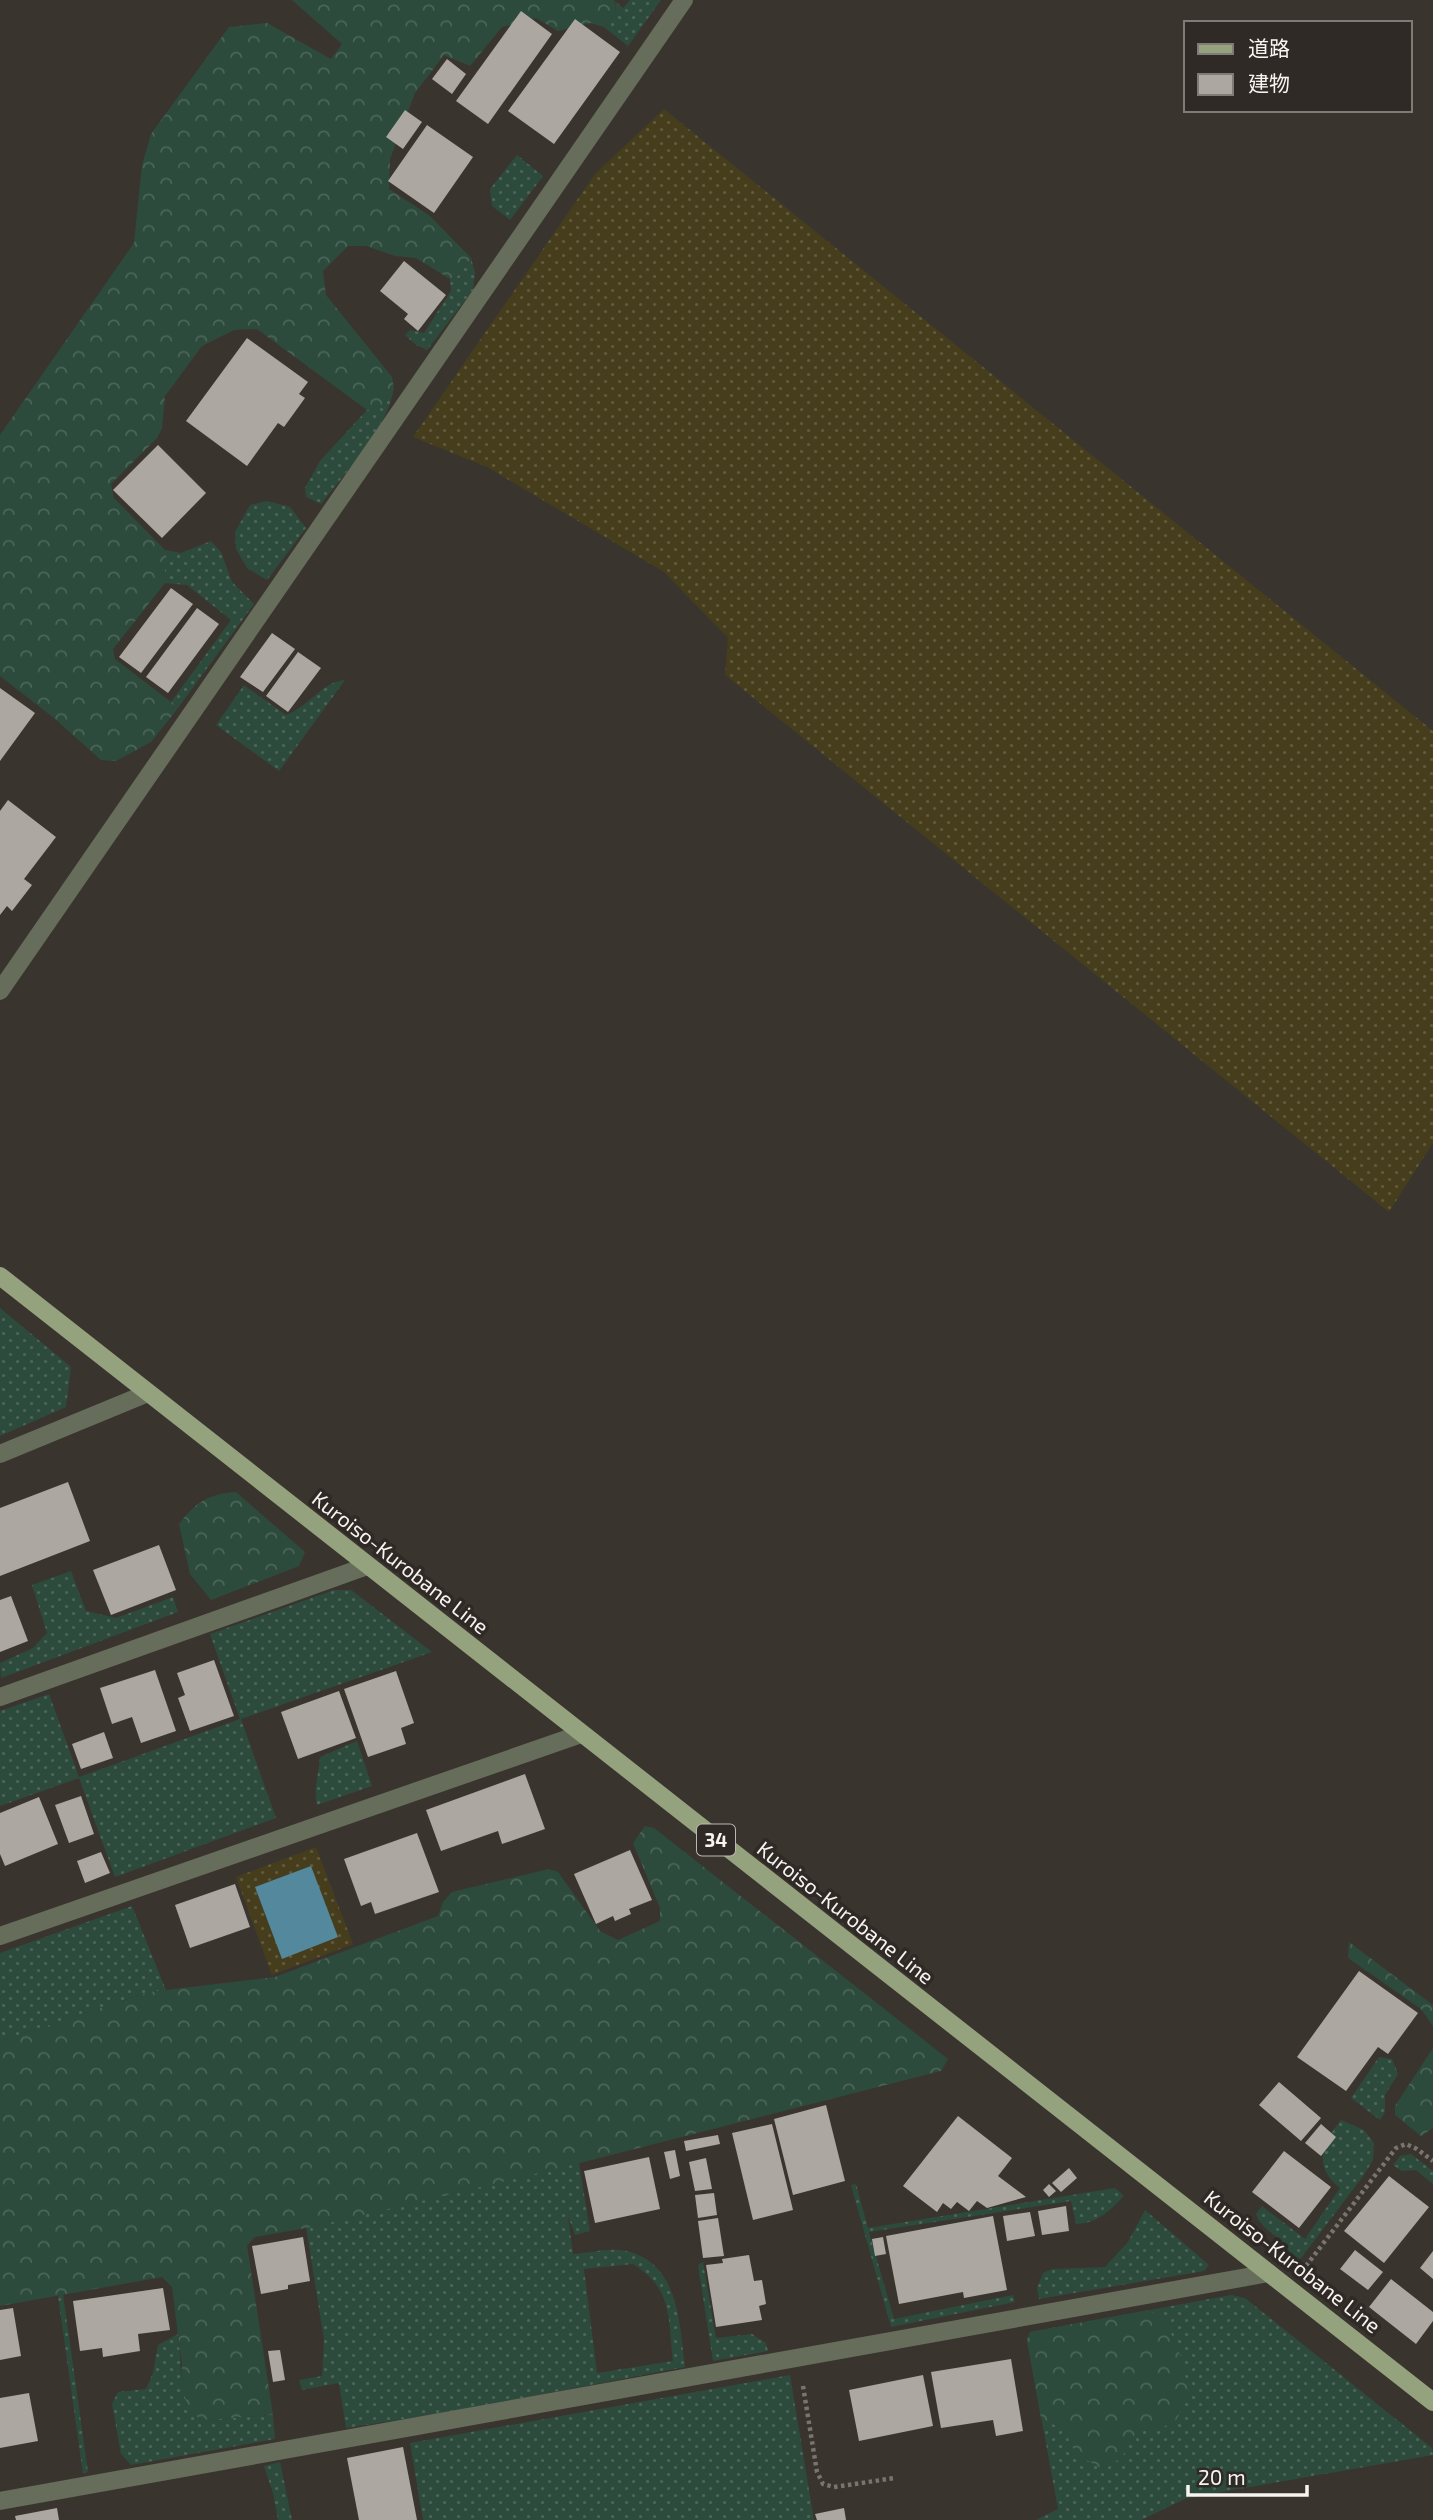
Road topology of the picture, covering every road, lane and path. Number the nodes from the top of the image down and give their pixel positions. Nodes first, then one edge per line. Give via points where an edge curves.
1 (684, 0) edge
2 (0, 991) edge
3 (0, 1276) edge
4 (148, 1393) junction
5 (0, 1454) edge
6 (367, 1566) junction
7 (0, 1698) edge
8 (581, 1734) junction
9 (0, 1936) edge
10 (1433, 2161) edge
11 (1269, 2273) junction
12 (1289, 2288) junction
13 (799, 2357) junction
14 (1433, 2402) edge
15 (895, 2478) dead end
16 (0, 2501) edge

1 - 2 street
3 - 4 main road, Kuroiso-Kurobane Line / 34
4 - 5 street
4 - 6 main road, Kuroiso-Kurobane Line / 34
6 - 7 street
6 - 8 main road, Kuroiso-Kurobane Line / 34
8 - 9 street
8 - 11 main road, Kuroiso-Kurobane Line / 34
10 - 12 path via 1406,2144 1395,2148
11 - 12 main road, Kuroiso-Kurobane Line / 34
11 - 13 street
12 - 14 main road, Kuroiso-Kurobane Line / 34
13 - 15 path via 817,2472 823,2484 834,2487
13 - 16 street

